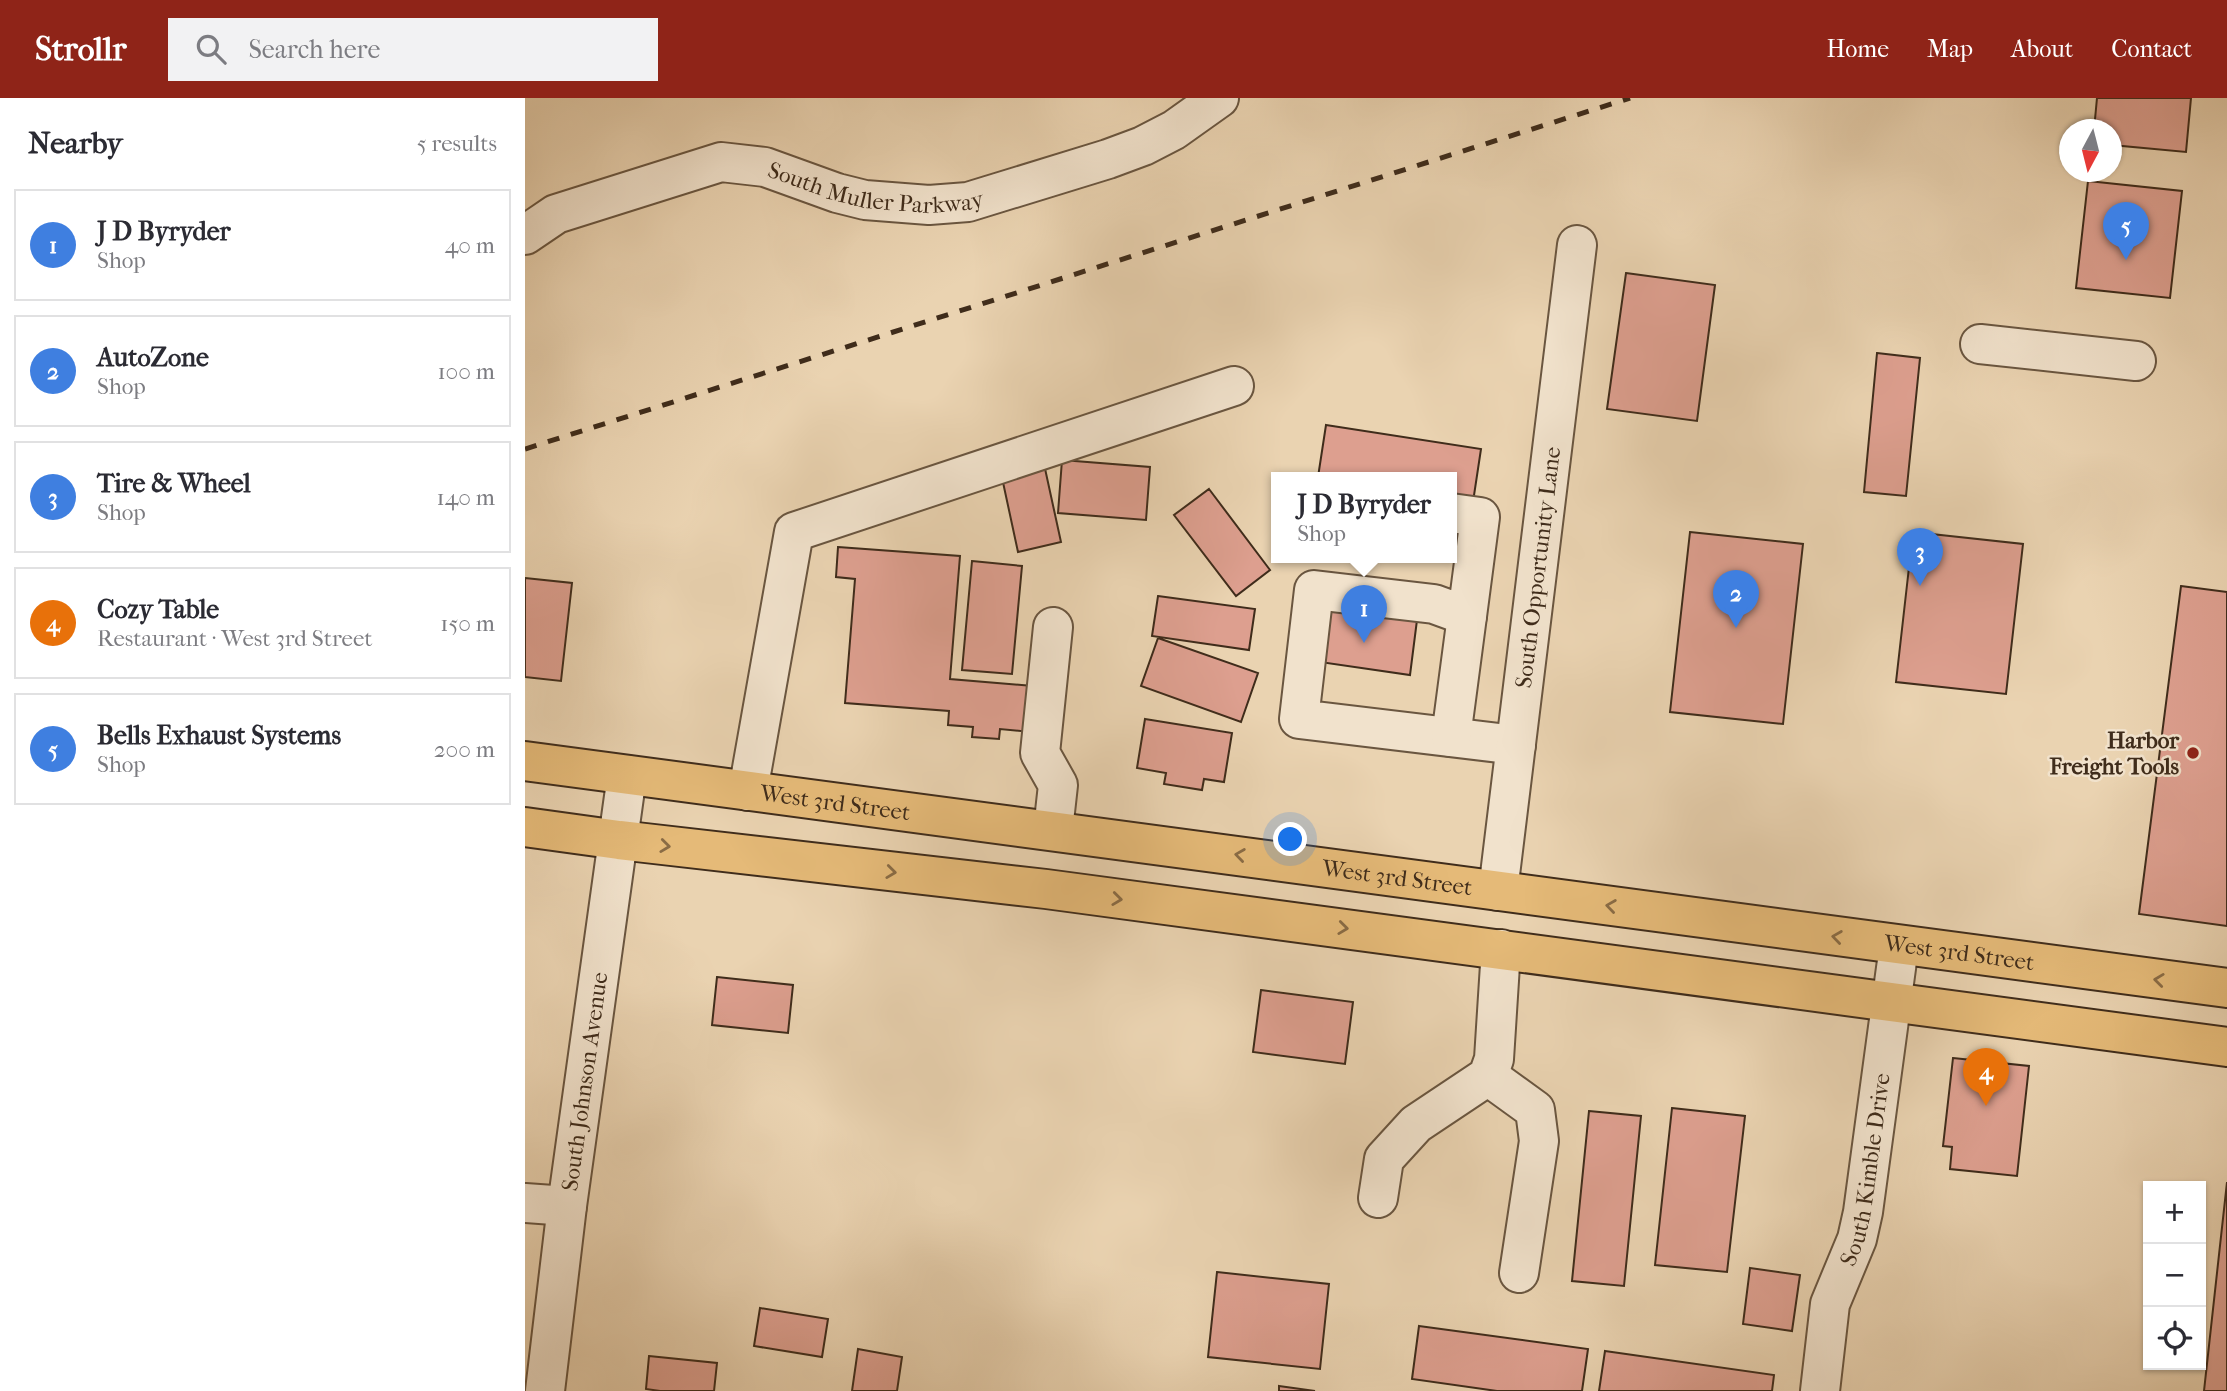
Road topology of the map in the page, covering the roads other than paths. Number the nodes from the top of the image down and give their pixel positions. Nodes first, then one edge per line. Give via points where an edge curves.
1 (1219, 98) edge
2 (525, 235) edge
3 (1577, 244) dead end
4 (1980, 344) dead end
5 (2136, 361) dead end
6 (1234, 386) dead end
7 (1457, 514) edge
8 (1467, 616) junction
9 (1053, 627) dead end
10 (1451, 737) junction
11 (1515, 745) junction
12 (525, 761) edge
13 (627, 775) junction
14 (748, 791) junction
15 (525, 827) edge
16 (1053, 830) junction
17 (619, 840) junction
18 (1046, 890) junction
19 (1498, 891) junction
20 (1899, 946) junction
21 (1501, 949) junction
22 (2227, 989) edge
23 (1893, 1002) junction
24 (2227, 1047) edge
25 (1487, 1076) junction
26 (1378, 1198) dead end
27 (525, 1203) edge
28 (567, 1206) junction
29 (1520, 1273) dead end
30 (545, 1391) edge
31 (1820, 1391) edge

1 - 2 street, South Muller Parkway via 1143,146 968,201 929,205 865,200 765,167 721,162 556,214
3 - 11 street, South Opportunity Lane
4 - 5 street
6 - 14 street via 794,532
7 - 8 street via 1480,517
8 - 10 street
8 - 10 street via 1434,604 1314,590 1299,719
9 - 16 street via 1040,753 1058,785
10 - 11 street
11 - 19 street, South Opportunity Lane
12 - 13 main road, West 3rd Street
13 - 14 main road, West 3rd Street
13 - 17 street, South Johnson Avenue
14 - 16 main road, West 3rd Street
15 - 17 main road
16 - 18 main road
19 -> 16 main road, West 3rd Street
17 -> 18 main road
17 - 28 street, South Johnson Avenue
18 -> 21 main road
20 -> 19 main road, West 3rd Street
22 -> 20 main road, West 3rd Street
20 - 23 street, South Kimble Drive
21 - 23 main road
21 - 25 street via 1495,1059
23 - 24 main road
23 - 31 street, South Kimble Drive via 1863,1212 1830,1304
25 - 26 street via 1416,1124 1384,1158
25 - 29 street via 1535,1111 1539,1141
27 - 28 street
28 - 30 street, South Johnson Avenue

